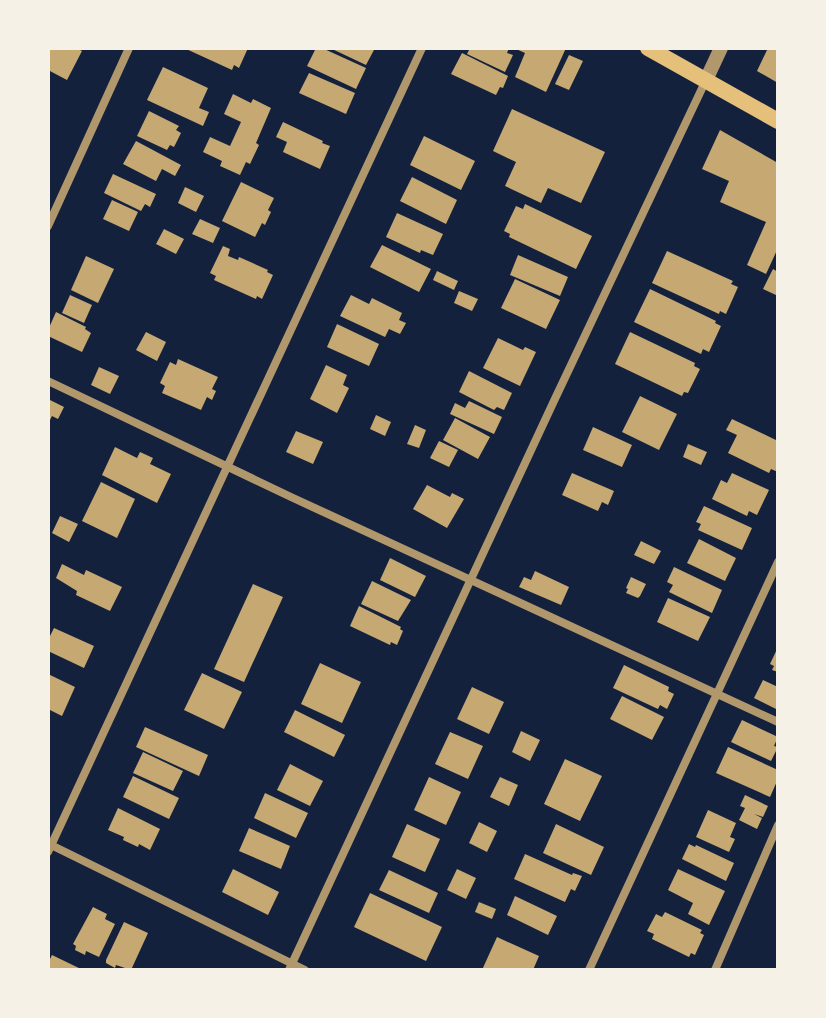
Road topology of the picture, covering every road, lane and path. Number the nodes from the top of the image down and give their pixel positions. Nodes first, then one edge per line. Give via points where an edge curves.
1 (129, 48) edge
2 (422, 48) edge
3 (648, 48) edge
4 (721, 48) edge
5 (706, 80) junction
6 (778, 121) edge
7 (48, 226) edge
8 (48, 381) edge
9 (227, 465) junction
10 (778, 562) edge
11 (472, 579) junction
12 (718, 694) junction
13 (778, 722) edge
14 (778, 825) edge
15 (49, 847) edge
16 (290, 967) edge
17 (305, 970) edge
18 (589, 970) edge
19 (715, 970) edge

1 - 7 street
2 - 9 street
3 - 5 main road
4 - 5 street
5 - 6 main road
5 - 11 street
8 - 9 street
9 - 11 street
9 - 15 street
10 - 12 street
11 - 12 street
11 - 16 street
12 - 13 street
12 - 18 street
14 - 19 street
15 - 16 street
16 - 17 street

